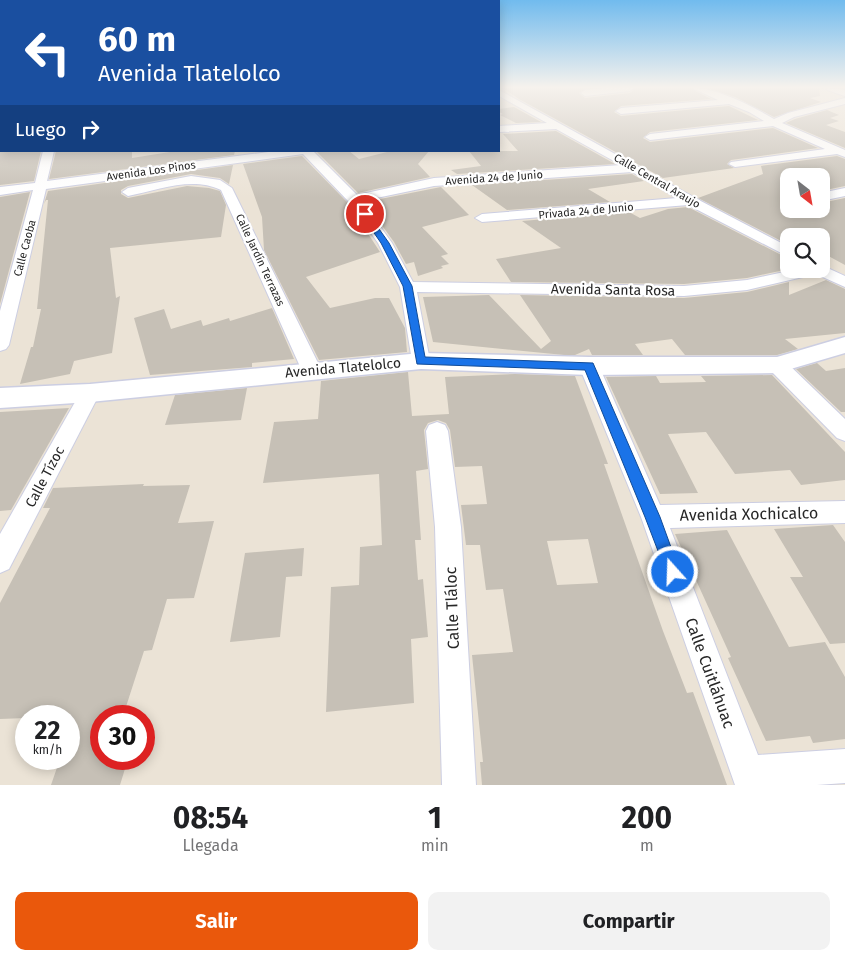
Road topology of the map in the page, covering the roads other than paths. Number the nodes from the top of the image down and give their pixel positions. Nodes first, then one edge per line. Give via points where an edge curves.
1 (752, 125) edge
2 (780, 125) edge
3 (555, 126) joint
4 (500, 129) edge
5 (650, 137) dead end
6 (843, 151) edge
7 (49, 152) edge
8 (297, 152) edge
9 (305, 152) edge
10 (736, 164) dead end
11 (634, 168) junction
12 (182, 169) junction
13 (41, 186) junction
14 (0, 190) edge
15 (128, 192) dead end
16 (845, 192) edge
17 (830, 195) edge
18 (354, 199) junction
19 (690, 201) junction
20 (482, 218) dead end
21 (780, 248) edge
22 (830, 275) edge
23 (780, 278) edge
24 (845, 282) edge
25 (408, 286) junction
26 (0, 345) edge
27 (845, 345) edge
28 (421, 361) junction
29 (777, 365) junction
30 (589, 366) junction
31 (312, 371) junction
32 (90, 393) junction
33 (0, 398) edge
34 (436, 431) dead end
35 (845, 432) edge
36 (845, 512) edge
37 (652, 517) junction
38 (0, 560) edge
39 (845, 766) edge
40 (750, 779) edge
41 (459, 785) edge

1 - 5 street
2 - 6 street
3 - 4 street
3 - 11 street, Calle Central Araujo
6 - 10 street
7 - 13 street, Calle Caoba
8 - 12 street, Avenida Los Pinos
9 - 18 street
11 - 18 street, Avenida 24 de Junio via 434,182
11 - 19 street, Calle Central Araujo
12 - 13 street, Avenida Los Pinos
12 - 15 street, Calle Jardín Terrazas
12 - 31 street, Calle Jardín Terrazas via 226,188
13 - 14 street, Avenida Los Pinos
13 - 26 street, Calle Caoba
16 - 17 street
18 - 25 street via 385,243
19 - 20 street, Privada 24 de Junio
19 - 21 street, Calle Central Araujo
22 - 24 street
23 - 25 street, Avenida Santa Rosa via 747,285 684,291
25 - 28 street
27 - 29 street, Avenida Tlatelolco
28 - 30 street, Avenida Tlatelolco
28 - 31 street, Avenida Tlatelolco
29 - 30 street, Avenida Tlatelolco
29 - 35 street
30 - 37 street, Calle Cuitláhuac
31 - 32 street, Avenida Tlatelolco
32 - 33 street, Avenida Tlatelolco
32 - 38 street, Calle Tízoc
34 - 41 street, Calle Tláloc via 448,527
36 - 37 street, Avenida Xochicalco
37 - 40 street, Calle Cuitláhuac
39 - 40 street

